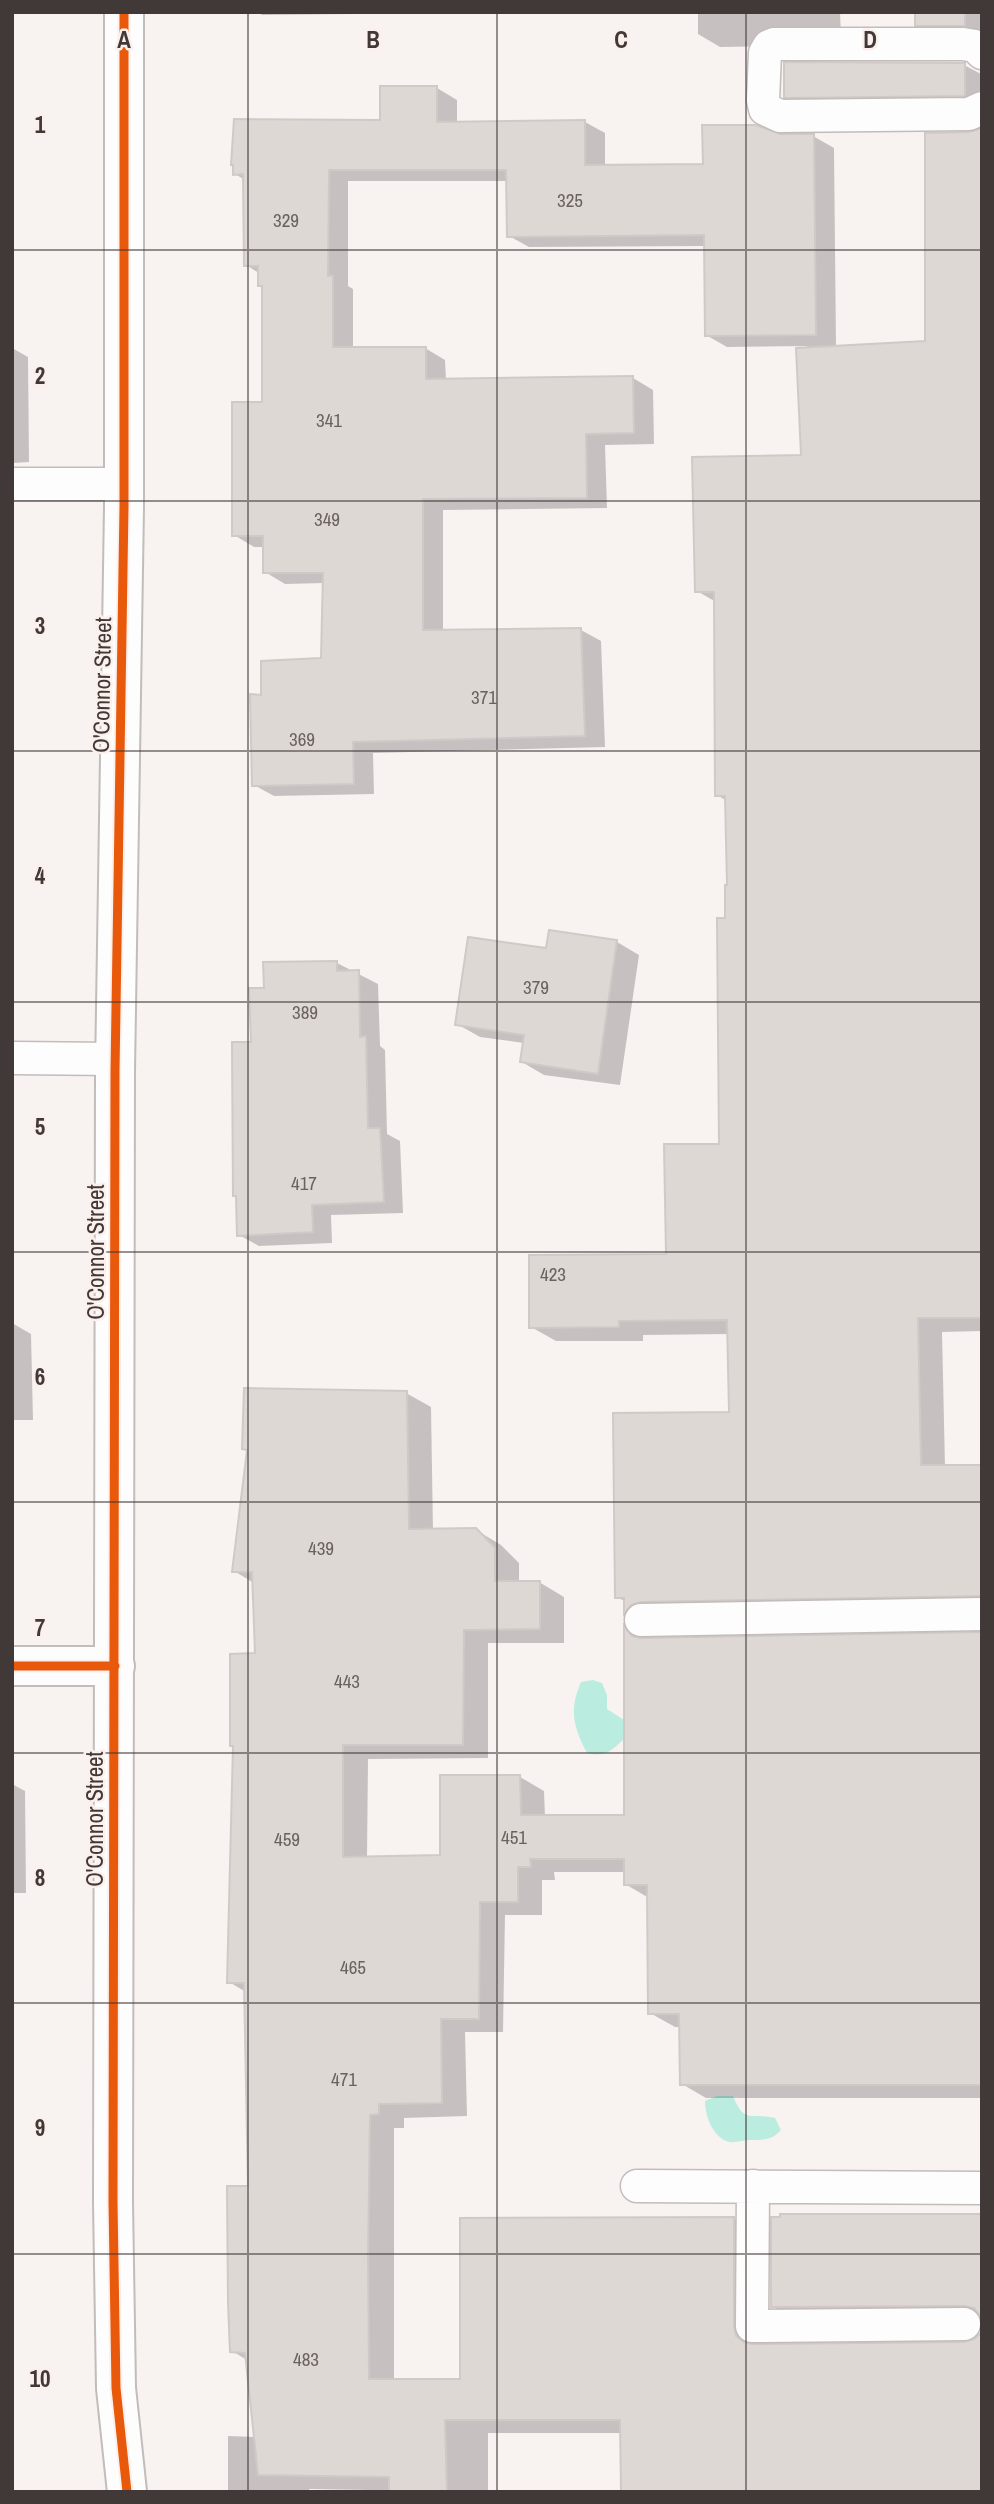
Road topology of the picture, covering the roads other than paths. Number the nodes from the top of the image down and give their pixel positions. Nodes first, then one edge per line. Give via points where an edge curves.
1 (124, 12) edge
2 (982, 53) edge
3 (982, 108) edge
4 (12, 484) edge
5 (124, 484) junction
6 (12, 1058) edge
7 (116, 1059) junction
8 (982, 1614) edge
9 (641, 1620) dead end
10 (12, 1666) edge
11 (114, 1666) junction
12 (637, 2186) dead end
13 (753, 2186) junction
14 (982, 2188) edge
15 (964, 2324) dead end
16 (127, 2492) edge

1 - 5 street, O'Connor Street
2 - 3 lane via 963,44 774,44 765,53 763,100 765,109 780,116 969,114
4 - 5 lane
5 - 7 street, O'Connor Street
6 - 7 lane
7 - 11 street, O'Connor Street
8 - 9 lane
10 - 11 street
11 - 16 street, O'Connor Street via 113,2234 116,2388
12 - 13 lane
13 - 14 lane
13 - 15 lane via 752,2326

